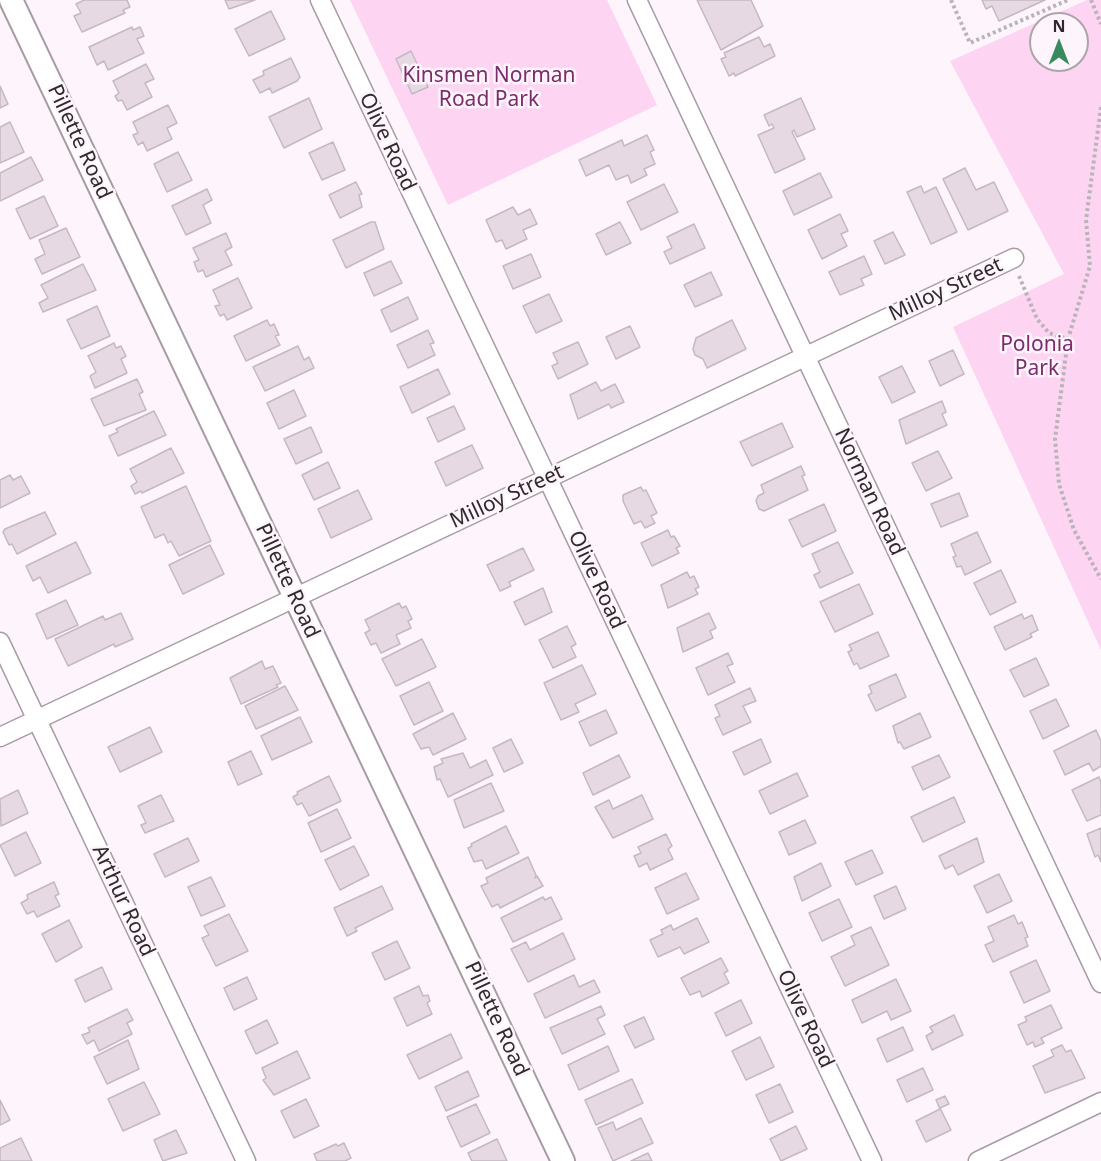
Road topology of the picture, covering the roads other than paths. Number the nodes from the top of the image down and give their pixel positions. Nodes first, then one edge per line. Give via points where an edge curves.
1 (11, 0) edge
2 (320, 0) edge
3 (637, 0) edge
4 (1014, 258) dead end
5 (805, 356) junction
6 (548, 478) junction
7 (296, 597) junction
8 (0, 642) edge
9 (37, 719) junction
10 (0, 737) edge
11 (1101, 983) edge
12 (1101, 1102) edge
13 (246, 1161) edge
14 (563, 1161) edge
15 (872, 1161) edge
16 (978, 1161) edge

1 - 7 street, Pillette Road
2 - 6 street, Olive Road
3 - 5 street, Norman Road
4 - 5 street, Milloy Street
5 - 6 street, Milloy Street
5 - 11 street, Norman Road
6 - 7 street, Milloy Street
6 - 15 street, Olive Road
7 - 9 street, Milloy Street
7 - 14 street, Pillette Road
8 - 9 street, Arthur Road
9 - 10 street, Milloy Street
9 - 13 street, Arthur Road
12 - 16 street

